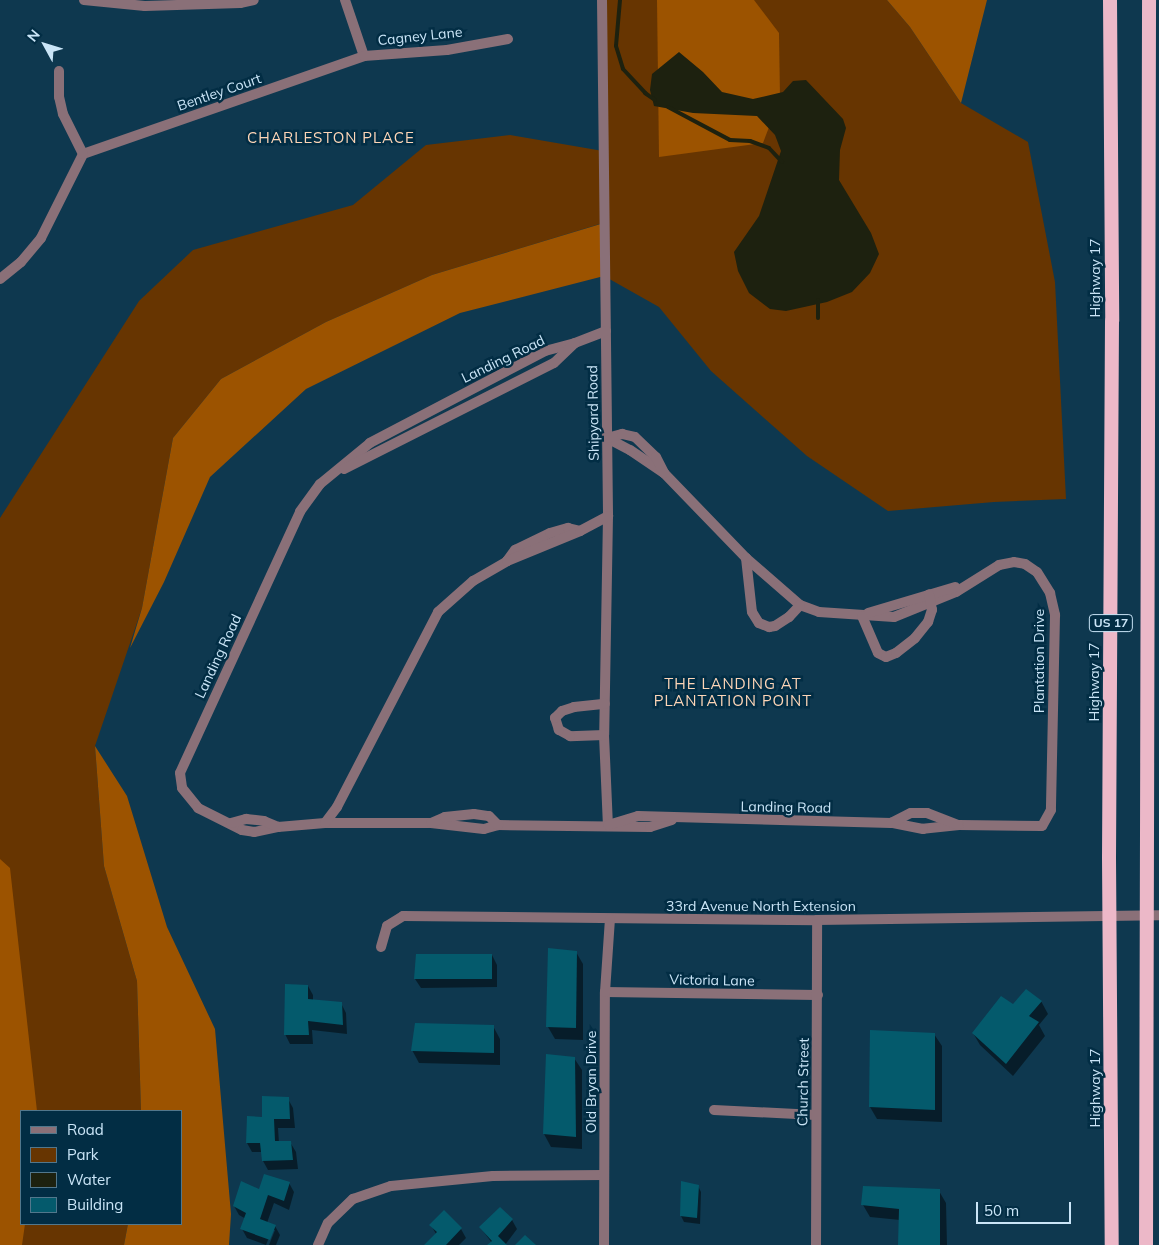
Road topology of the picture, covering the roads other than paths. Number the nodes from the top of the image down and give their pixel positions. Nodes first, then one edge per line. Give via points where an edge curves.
1 (84, 0) edge
2 (254, 0) edge
3 (346, 0) edge
4 (602, 0) edge
5 (1110, 0) edge
6 (1149, 0) edge
7 (508, 39) dead end
8 (364, 56) junction
9 (59, 71) dead end
10 (83, 154) junction
11 (0, 279) edge
12 (606, 331) junction
13 (575, 343) junction
14 (469, 391) junction
15 (475, 403) junction
16 (607, 438) junction
17 (320, 484) junction
18 (608, 516) junction
19 (746, 558) junction
20 (930, 599) junction
21 (800, 605) junction
22 (862, 616) junction
23 (605, 704) junction
24 (604, 735) junction
25 (325, 823) junction
26 (431, 823) junction
27 (891, 823) junction
28 (498, 824) junction
29 (608, 825) junction
30 (959, 826) junction
31 (1042, 826) joint
32 (1153, 915) edge
33 (1110, 917) junction
34 (610, 919) junction
35 (817, 920) junction
36 (381, 947) dead end
37 (605, 992) junction
38 (818, 995) junction
39 (714, 1110) dead end
40 (816, 1115) junction
41 (604, 1175) junction
42 (318, 1245) edge
43 (604, 1245) edge
44 (816, 1245) edge
45 (1112, 1245) edge
46 (1146, 1245) edge

1 - 2 street via 145,6
3 - 8 street, Cagney Lane
4 - 12 street, Shipyard Road
5 - 33 highway, Highway 17 / US 17
6 - 32 highway, US 17
7 - 8 street, Cagney Lane via 447,50
8 - 10 street, Bentley Court
9 - 10 street via 63,114
10 - 11 street via 41,238 21,262
12 - 13 street, Landing Road
12 - 16 street, Shipyard Road
13 - 14 street, Landing Road via 545,351
13 - 15 street, Landing Road via 554,364
14 - 15 street
14 - 17 street, Landing Road via 370,443
15 - 17 street, Landing Road via 348,466
16 - 18 street, Shipyard Road
16 - 19 street, Plantation Drive via 664,473
17 - 25 street, Landing Road via 300,512 180,773 182,788 198,808 231,823 246,819 278,827
18 - 23 street, Shipyard Road
18 - 25 street via 507,561 473,581 438,612 337,807
19 - 21 street, Plantation Drive
19 - 21 street via 752,612 759,623 776,626
20 - 22 street, Plantation Drive via 894,617
20 - 22 street via 932,610 928,622 916,638 896,654 886,657 878,653
20 - 31 street, Plantation Drive via 970,583 999,565 1014,562 1025,564 1037,572 1050,593 1055,615 1051,810
21 - 22 street, Plantation Drive via 819,612
23 - 24 street, Shipyard Road
23 - 24 street via 574,707 562,711 555,718 559,730 570,736
24 - 29 street, Shipyard Road
25 - 26 street, Landing Road
26 - 28 street, Landing Road via 484,829
26 - 28 street, Landing Road via 445,817 474,814 489,816
27 - 29 street, Landing Road via 680,818 650,827
27 - 30 street, Landing Road via 923,829
27 - 30 street, Landing Road via 910,813 919,813 943,818
28 - 29 street, Landing Road
30 - 31 street, Landing Road
32 - 33 street, 33rd Avenue North Extension
32 - 46 highway, US 17
33 - 35 street, 33rd Avenue North Extension
33 - 45 highway, Highway 17 / US 17
34 - 35 street, 33rd Avenue North Extension
34 - 36 street, 33rd Avenue North Extension via 403,916 387,926
34 - 37 street, Old Bryan Drive
35 - 38 street, Church Street
37 - 38 street, Victoria Lane
37 - 41 street, Old Bryan Drive
38 - 40 street, Church Street
39 - 40 street
40 - 44 street, Church Street
41 - 42 street via 494,1176 391,1186 353,1199 328,1223
41 - 43 street, Old Bryan Drive

